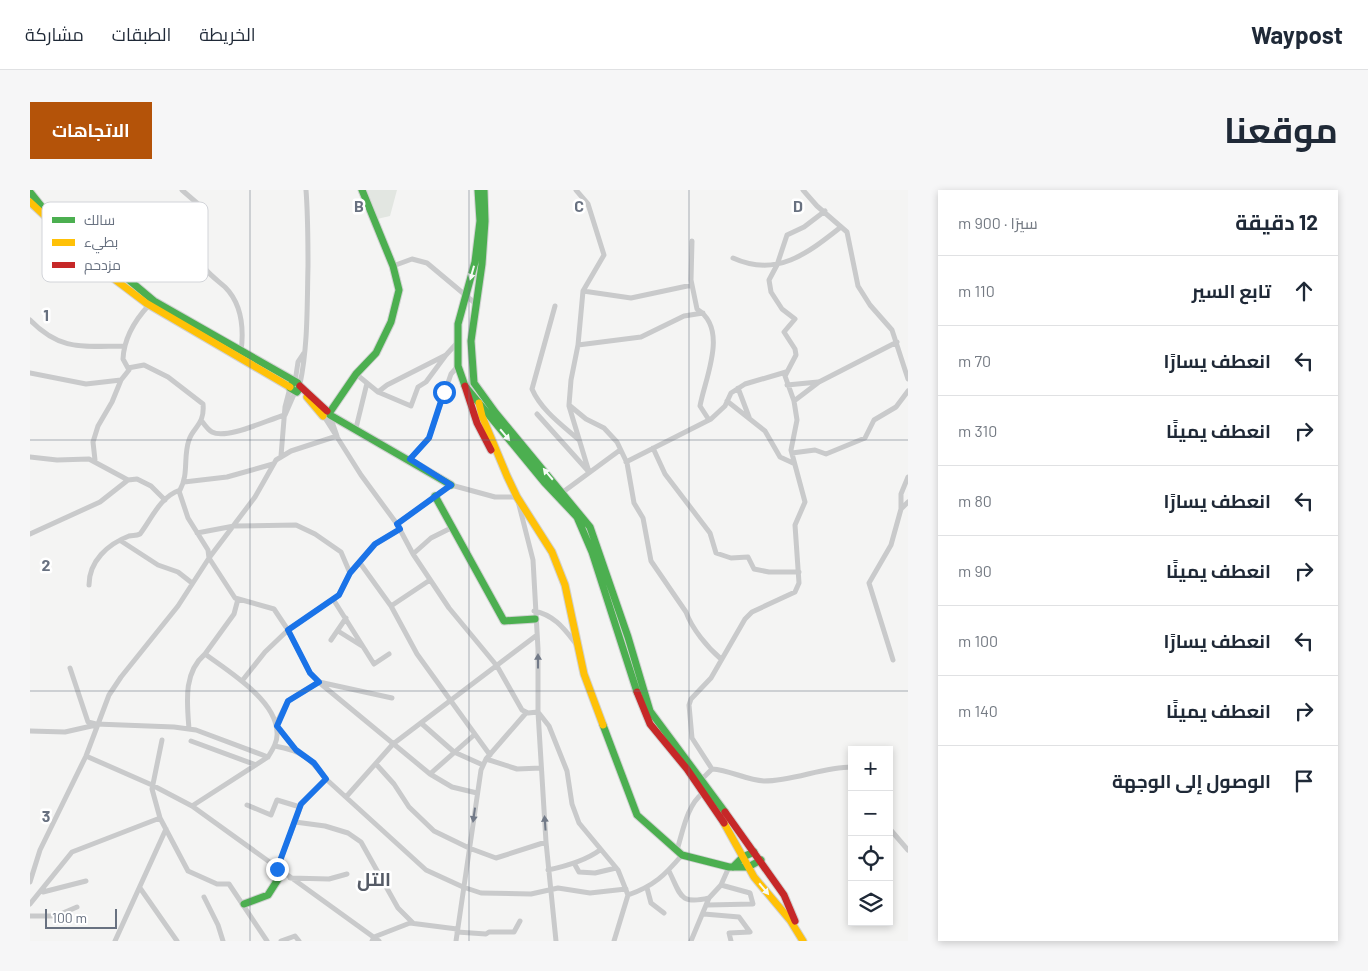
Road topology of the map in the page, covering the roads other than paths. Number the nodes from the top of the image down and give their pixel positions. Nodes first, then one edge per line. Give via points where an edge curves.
1 (182, 190) edge
2 (306, 190) edge
3 (362, 190) edge
4 (478, 190) edge
5 (484, 190) edge
6 (576, 190) edge
7 (803, 190) edge
8 (30, 192) edge
9 (30, 202) edge
10 (196, 202) edge
11 (42, 206) edge
12 (825, 212) junction
13 (42, 213) edge
14 (842, 227) junction
15 (692, 241) dead end
16 (733, 258) dead end
17 (778, 264) junction
18 (393, 266) junction
19 (208, 273) edge
20 (118, 282) edge
21 (130, 282) edge
22 (692, 284) junction
23 (583, 290) junction
24 (465, 294) junction
25 (476, 304) junction
26 (149, 305) junction
27 (555, 306) dead end
28 (703, 312) junction
29 (30, 320) edge
30 (471, 341) junction
31 (897, 342) junction
32 (457, 343) junction
33 (578, 345) junction
34 (125, 346) junction
35 (241, 352) junction
36 (446, 355) junction
37 (458, 366) junction
38 (128, 368) junction
39 (786, 372) junction
40 (30, 373) edge
41 (356, 374) junction
42 (908, 379) edge
43 (121, 380) junction
44 (818, 382) junction
45 (367, 383) junction
46 (474, 383) junction
47 (787, 385) junction
48 (465, 386) junction
49 (295, 387) junction
50 (738, 388) junction
51 (908, 391) edge
52 (378, 392) junction
53 (727, 401) junction
54 (794, 401) junction
55 (479, 403) junction
56 (569, 405) junction
57 (537, 414) dead end
58 (285, 415) junction
59 (327, 415) junction
60 (749, 418) junction
61 (201, 420) junction
62 (709, 420) junction
63 (356, 428) junction
64 (337, 436) junction
65 (579, 440) junction
66 (652, 448) junction
67 (620, 450) junction
68 (792, 453) junction
69 (280, 456) junction
70 (30, 457) edge
71 (410, 459) junction
72 (95, 460) junction
73 (626, 462) junction
74 (793, 463) junction
75 (273, 464) junction
76 (589, 472) junction
77 (507, 476) junction
78 (908, 477) edge
79 (128, 480) junction
80 (184, 482) junction
81 (451, 485) junction
82 (179, 491) junction
83 (563, 492) junction
84 (435, 496) junction
85 (517, 497) junction
86 (165, 500) junction
87 (908, 502) edge
88 (901, 509) junction
89 (234, 526) junction
90 (398, 527) junction
91 (453, 527) junction
92 (197, 533) junction
93 (30, 534) edge
94 (121, 541) junction
95 (413, 554) junction
96 (209, 558) junction
97 (360, 563) junction
98 (799, 572) junction
99 (350, 573) junction
100 (430, 580) junction
101 (192, 583) junction
102 (89, 585) dead end
103 (238, 599) junction
104 (333, 599) junction
105 (391, 606) junction
106 (534, 615) junction
107 (346, 618) junction
108 (288, 630) junction
109 (338, 631) junction
110 (537, 635) junction
111 (331, 640) dead end
112 (577, 645) junction
113 (363, 646) junction
114 (205, 654) junction
115 (389, 654) dead end
116 (721, 659) junction
117 (893, 660) dead end
118 (498, 666) junction
119 (70, 668) dead end
120 (242, 681) junction
121 (319, 682) junction
122 (392, 698) dead end
123 (450, 700) junction
124 (538, 712) junction
125 (526, 713) junction
126 (96, 724) junction
127 (421, 724) junction
128 (276, 725) junction
129 (189, 729) junction
130 (30, 732) edge
131 (474, 735) junction
132 (162, 740) dead end
133 (191, 741) dead end
134 (393, 744) junction
135 (275, 746) junction
136 (296, 750) junction
137 (454, 752) junction
138 (86, 756) junction
139 (268, 757) junction
140 (488, 757) junction
141 (376, 764) junction
142 (256, 765) junction
143 (483, 765) junction
144 (848, 767) edge
145 (541, 768) junction
146 (712, 769) junction
147 (430, 774) junction
148 (326, 779) junction
149 (701, 780) junction
150 (152, 785) junction
151 (703, 793) junction
152 (477, 794) junction
153 (346, 796) junction
154 (247, 805) dead end
155 (192, 806) junction
156 (300, 806) junction
157 (160, 818) junction
158 (295, 822) junction
159 (166, 829) junction
160 (893, 833) edge
161 (546, 842) junction
162 (469, 848) junction
163 (600, 850) junction
164 (908, 850) edge
165 (679, 852) junction
166 (754, 852) junction
167 (743, 857) junction
168 (761, 860) junction
169 (574, 863) junction
170 (731, 867) junction
171 (748, 867) junction
172 (616, 868) junction
173 (548, 870) junction
174 (280, 871) junction
175 (669, 871) junction
176 (347, 874) dead end
177 (289, 878) junction
178 (86, 881) dead end
179 (30, 882) edge
180 (721, 885) junction
181 (463, 887) junction
182 (140, 888) junction
183 (648, 888) junction
184 (626, 889) junction
185 (550, 890) junction
186 (42, 892) junction
187 (628, 895) junction
188 (204, 897) dead end
189 (709, 898) junction
190 (30, 904) edge
191 (244, 904) junction
192 (708, 905) junction
193 (77, 907) dead end
194 (664, 913) dead end
195 (704, 914) junction
196 (30, 916) edge
197 (520, 921) dead end
198 (413, 923) junction
199 (457, 931) junction
200 (373, 939) edge
201 (115, 941) edge
202 (177, 941) edge
203 (223, 941) edge
204 (267, 941) edge
205 (281, 941) edge
206 (299, 941) edge
207 (379, 941) edge
208 (456, 941) edge
209 (556, 941) edge
210 (614, 941) edge
211 (691, 941) edge
212 (731, 941) edge
213 (803, 941) edge

1 - 10 street
2 - 49 street via 309,238 307,322 304,363
3 - 18 main road
4 -> 24 main road via 478,241
5 - 25 main road via 482,264
6 - 23 street via 588,204 604,255
7 - 12 street
8 - 11 main road
9 - 13 main road
12 - 14 street
12 - 17 street via 787,235
14 - 17 street via 808,252
14 - 31 street via 849,237 858,286 892,330
15 - 22 street
16 - 17 street via 755,266
17 - 39 street via 769,280 771,292 795,319 784,332 796,354
18 - 24 street via 410,259 423,261
18 - 41 main road via 399,290 392,322 376,353
19 - 35 street via 232,295 242,320
20 - 26 main road
21 - 35 main road via 154,301
22 - 23 street via 631,298
22 - 28 street via 697,309
23 - 33 street
24 - 25 street
24 - 32 main road
25 - 30 main road
26 - 34 street via 134,325
26 - 49 main road
27 - 65 street via 532,390 535,398
28 - 33 street via 684,316 641,336
28 - 62 street via 710,325 715,348 700,406
29 - 34 street via 53,340 70,345
30 - 32 main road
30 - 46 main road
31 - 42 street
31 - 44 street
32 - 36 street
32 - 37 main road
33 - 56 street
34 - 38 street via 123,359
35 - 49 main road
36 - 52 street
36 - 52 street via 426,382 418,387 411,406
37 - 48 main road
37 - 71 street via 450,374 429,438
38 - 43 street
38 - 61 street via 144,365 168,377 203,404
39 - 47 street
39 - 50 street
40 - 43 street via 86,384
41 - 45 street
41 - 59 main road
43 - 72 street via 98,426 94,442
44 - 47 street
44 - 54 street
45 - 52 street
45 - 63 street
46 - 55 main road
83 -> 46 main road
47 - 54 street
48 - 55 main road
48 - 77 main road via 477,423
49 - 58 street
49 - 59 main road
50 - 53 street
50 - 60 street
51 - 68 street via 896,407 874,420 865,438 826,454 815,450
53 - 60 street
53 - 62 street
54 - 68 street via 797,420
55 - 77 main road
55 -> 151 main road via 577,517 621,638 642,708 650,724
56 - 65 street
56 - 67 street via 604,428
57 - 76 street
58 - 61 street via 225,434 212,432
58 - 69 street
59 - 63 main road
59 - 64 street
60 - 74 street via 765,430 780,457
61 - 80 street via 189,438
62 - 66 street
63 - 71 main road
64 - 69 street
64 - 90 street
65 - 76 street
66 - 73 street
66 - 98 street via 665,474 710,534 716,553 731,558 748,556 754,569
67 - 73 street
67 - 76 street
68 - 74 street
69 - 75 street
70 - 72 street
71 - 81 main road
72 - 79 street
73 - 116 street via 634,503 643,518 650,561 686,612 688,620 710,650
74 - 98 street via 805,502 795,525
75 - 80 street via 227,477
75 - 89 street
76 - 83 street
77 - 85 main road
78 - 88 street via 901,494
79 - 86 street via 137,479 151,486
79 - 93 street via 100,502
80 - 82 street
81 - 84 street
81 - 85 street via 495,497
82 - 86 street
82 - 92 street
83 - 149 main road via 590,527 650,711
84 - 90 street
84 - 91 main road
85 - 106 street via 533,560
85 - 112 main road via 552,552 565,585
86 - 94 street via 140,534
87 - 88 street
88 - 117 street via 891,545 869,583
89 - 92 street
89 - 96 street
89 - 99 street via 296,525 341,552
90 - 95 street
90 - 97 street via 375,544
91 - 95 street via 431,538
91 - 106 main road via 504,621
92 - 96 street via 208,550
94 - 101 street
94 - 102 street via 98,557
95 - 100 street
96 - 101 street
96 - 103 street
97 - 99 street
97 - 105 street
98 - 116 street via 795,592 752,612
99 - 104 street via 339,595
100 - 105 street
100 - 118 street
101 - 126 street via 178,606 121,677
103 - 108 street via 274,609
103 - 114 street via 234,614
104 - 107 street
104 - 108 street
105 - 123 street via 410,643
106 - 110 street
106 - 112 street via 541,612 557,622
107 - 109 street
107 - 113 street
108 - 120 street
108 - 121 street via 310,673
109 - 111 street
109 - 113 street
110 - 118 street
124 -> 110 street
112 - 165 main road via 584,674 637,815
113 - 115 street via 374,664
114 - 120 street
114 - 129 street via 195,663 190,679 186,698
116 - 146 street via 689,705 692,738
118 - 123 street
118 - 125 street
119 - 126 street via 88,722
120 - 128 street via 255,691
121 - 122 street
121 - 128 street via 288,701
121 - 134 street
123 - 127 street
123 - 131 street
124 - 125 street
124 - 145 street
124 - 163 street via 549,726 567,772 572,804 579,822
125 - 140 street
126 - 129 street
126 - 130 street via 65,732
126 - 138 street
127 - 134 street
127 - 137 street
128 - 135 street
128 - 136 street
129 - 139 street
131 - 137 street
131 - 140 street
132 - 150 street
133 - 142 street
134 - 141 street
134 - 147 street
135 - 136 street
135 - 139 street
136 - 148 street via 314,763
137 - 143 street
137 - 147 street
138 - 150 street
138 - 179 street via 40,850
139 - 142 street
140 - 143 street
140 - 145 street via 517,769
141 - 153 street
141 - 162 street via 434,831
142 - 155 street
143 - 152 street
144 - 146 street via 766,781
161 -> 145 street
146 - 149 street
147 - 152 street via 452,787
148 - 153 street
148 - 156 street
149 - 166 main road
150 - 155 street
150 - 157 street
151 - 165 street via 691,808
151 - 167 main road
152 -> 162 street
153 - 181 street via 426,870
154 - 156 street via 271,815 277,800
155 - 174 street
156 - 158 street
157 - 159 street
157 - 186 street via 72,852
158 - 174 street
158 - 198 street via 325,826 348,833 361,842 386,890
159 - 182 street
159 - 191 street via 188,871 217,884 229,884
160 - 164 street
161 - 162 street via 496,858
161 - 173 street
162 - 181 street
163 - 169 street
163 - 172 street
165 - 170 main road
165 - 175 street
166 - 167 main road
166 - 168 main road
167 - 170 main road
167 - 171 main road
168 - 171 main road
168 - 213 main road via 784,895
169 - 172 street via 579,872 595,873
169 - 173 street
170 - 171 main road
170 - 180 street
171 -> 213 main road
172 - 184 street
173 - 185 street
174 - 177 street
174 - 191 main road via 268,895
175 - 183 street
175 - 189 street via 681,896 693,902
176 - 177 street via 329,879
177 - 200 street
178 - 186 street
180 - 189 street
180 - 192 street via 750,893 753,904
181 - 185 street via 481,893 531,894
181 - 199 street
182 - 201 street
182 - 202 street
183 - 187 street
183 - 194 street via 651,902
184 - 185 street via 590,894 558,888
184 - 187 street
185 - 209 street
186 - 190 street
187 - 210 street
188 - 203 street
189 - 192 street
191 - 204 street
192 - 195 street
193 - 196 street via 56,916
195 - 211 street
195 - 212 street via 739,916 750,932 729,933
197 - 199 street via 514,932
198 - 199 street
198 - 200 street via 397,926
199 - 208 street
200 - 207 street
205 - 206 street via 295,936

